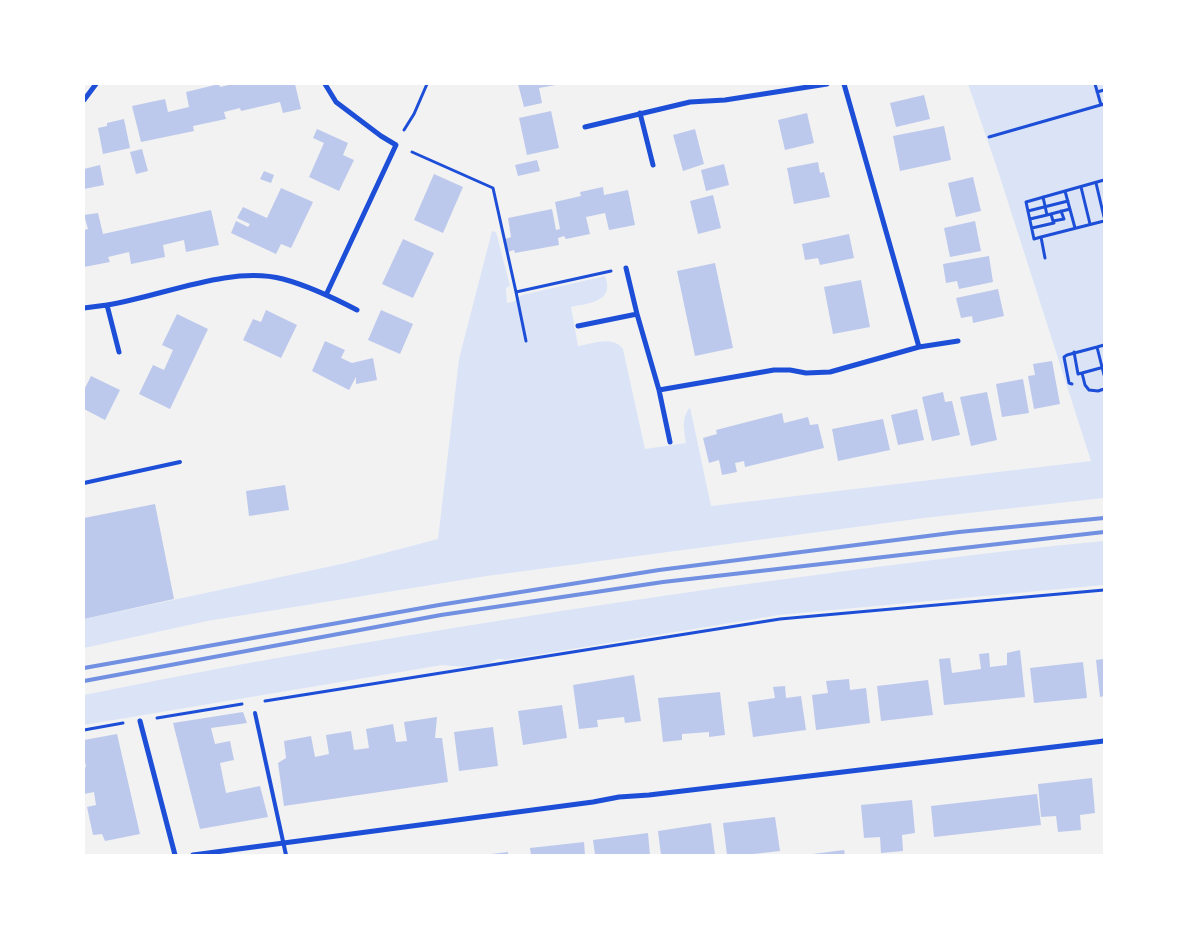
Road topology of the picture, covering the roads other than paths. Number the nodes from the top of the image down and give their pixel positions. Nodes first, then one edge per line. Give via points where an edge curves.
1 (96, 84) edge
2 (325, 84) edge
3 (827, 84) edge
4 (844, 84) edge
5 (84, 100) edge
6 (640, 113) junction
7 (585, 127) dead end
8 (653, 164) dead end
9 (626, 268) dead end
10 (326, 294) junction
11 (106, 305) junction
12 (84, 308) edge
13 (357, 310) dead end
14 (637, 314) junction
15 (578, 326) dead end
16 (958, 341) dead end
17 (919, 347) junction
18 (119, 352) dead end
19 (660, 390) junction
20 (670, 442) dead end
21 (180, 462) dead end
22 (84, 483) edge
23 (255, 713) dead end
24 (140, 721) road end
25 (1104, 741) edge
26 (284, 844) junction
27 (175, 855) edge
28 (193, 855) edge
29 (286, 855) edge

1 - 5 street
2 - 10 street via 336,102 396,145
3 - 6 street via 725,100 690,102
4 - 17 street
6 - 7 street
6 - 8 street
9 - 14 street
10 - 11 street via 282,279 246,276
10 - 13 street
11 - 12 street
11 - 18 street
14 - 15 street
14 - 19 street
16 - 17 street
17 - 19 street via 830,372 774,370
19 - 20 street
21 - 22 lane
23 - 26 lane
24 - 27 street
25 - 26 street via 619,797
26 - 28 street
26 - 29 lane

